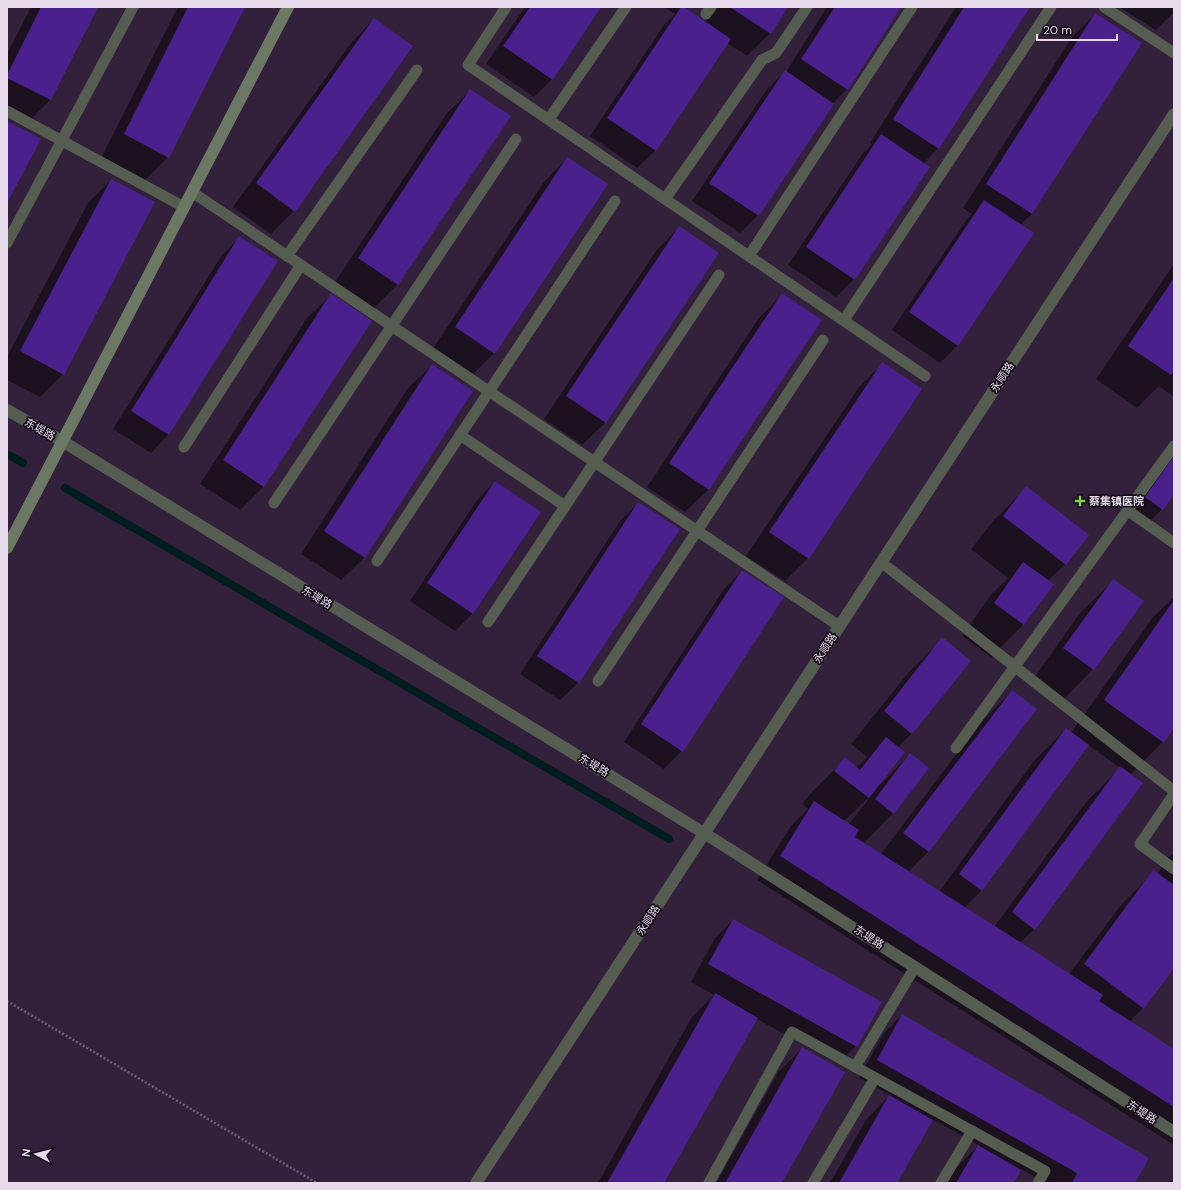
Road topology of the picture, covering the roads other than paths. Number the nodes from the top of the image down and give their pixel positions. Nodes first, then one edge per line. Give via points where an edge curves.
1 (133, 7) edge
2 (288, 7) edge
3 (506, 7) edge
4 (626, 7) edge
5 (807, 7) edge
6 (912, 7) edge
7 (1051, 7) edge
8 (1104, 7) edge
9 (1174, 53) edge
10 (417, 70) dead end
11 (7, 111) edge
12 (1174, 114) edge
13 (549, 119) junction
14 (516, 139) dead end
15 (62, 141) junction
16 (192, 192) junction
17 (665, 199) junction
18 (615, 202) dead end
19 (184, 207) junction
20 (7, 242) edge
21 (287, 256) junction
22 (749, 256) junction
23 (301, 265) junction
24 (719, 275) dead end
25 (844, 320) junction
26 (392, 326) junction
27 (823, 340) dead end
28 (925, 376) dead end
29 (489, 391) junction
30 (7, 410) edge
31 (460, 435) junction
32 (62, 441) junction
33 (184, 446) dead end
34 (1174, 446) edge
35 (594, 462) junction
36 (274, 503) dead end
37 (565, 506) junction
38 (1127, 510) junction
39 (697, 531) junction
40 (1174, 543) edge
41 (7, 548) edge
42 (377, 561) dead end
43 (881, 562) junction
44 (488, 622) dead end
45 (839, 626) junction
46 (1015, 667) junction
47 (598, 681) dead end
48 (956, 748) dead end
49 (1174, 792) edge
50 (704, 833) junction
51 (1174, 869) edge
52 (915, 967) junction
53 (856, 1067) junction
54 (875, 1078) junction
55 (972, 1131) junction
56 (1174, 1132) edge
57 (476, 1183) edge
58 (709, 1183) edge
59 (813, 1183) edge
60 (941, 1183) edge
61 (1038, 1183) edge

1 - 15 lane
2 - 16 street
3 - 13 lane via 468,65
4 - 13 lane
5 - 17 lane via 776,53 762,60
6 - 22 lane
7 - 25 lane
8 - 9 lane
10 - 21 lane
11 - 15 lane
12 - 43 street, 永顺路
13 - 17 lane
14 - 26 lane
15 - 19 lane
15 - 20 lane
16 - 19 street
16 - 21 lane
17 - 22 lane
18 - 29 lane
19 - 32 street
21 - 23 lane
22 - 25 lane
23 - 26 lane
23 - 33 lane
24 - 35 lane
25 - 28 lane
26 - 29 lane
26 - 36 lane
27 - 39 lane
29 - 31 lane
29 - 35 lane
30 - 32 street, 东堤路
31 - 37 lane
31 - 42 lane
32 - 41 street
32 - 50 street, 东堤路
34 - 38 lane
35 - 37 lane
35 - 39 lane
37 - 44 lane
38 - 40 lane
38 - 46 lane
39 - 45 lane
39 - 47 lane
43 - 45 street, 永顺路
43 - 46 lane
45 - 50 street, 永顺路
46 - 48 lane
46 - 49 lane
49 - 51 lane via 1140,844
50 - 52 street, 东堤路
50 - 57 street, 永顺路
52 - 53 lane
52 - 56 street, 东堤路
53 - 54 lane
53 - 58 lane via 792,1032
54 - 55 lane
54 - 59 lane
55 - 60 lane
55 - 61 lane via 1045,1171

